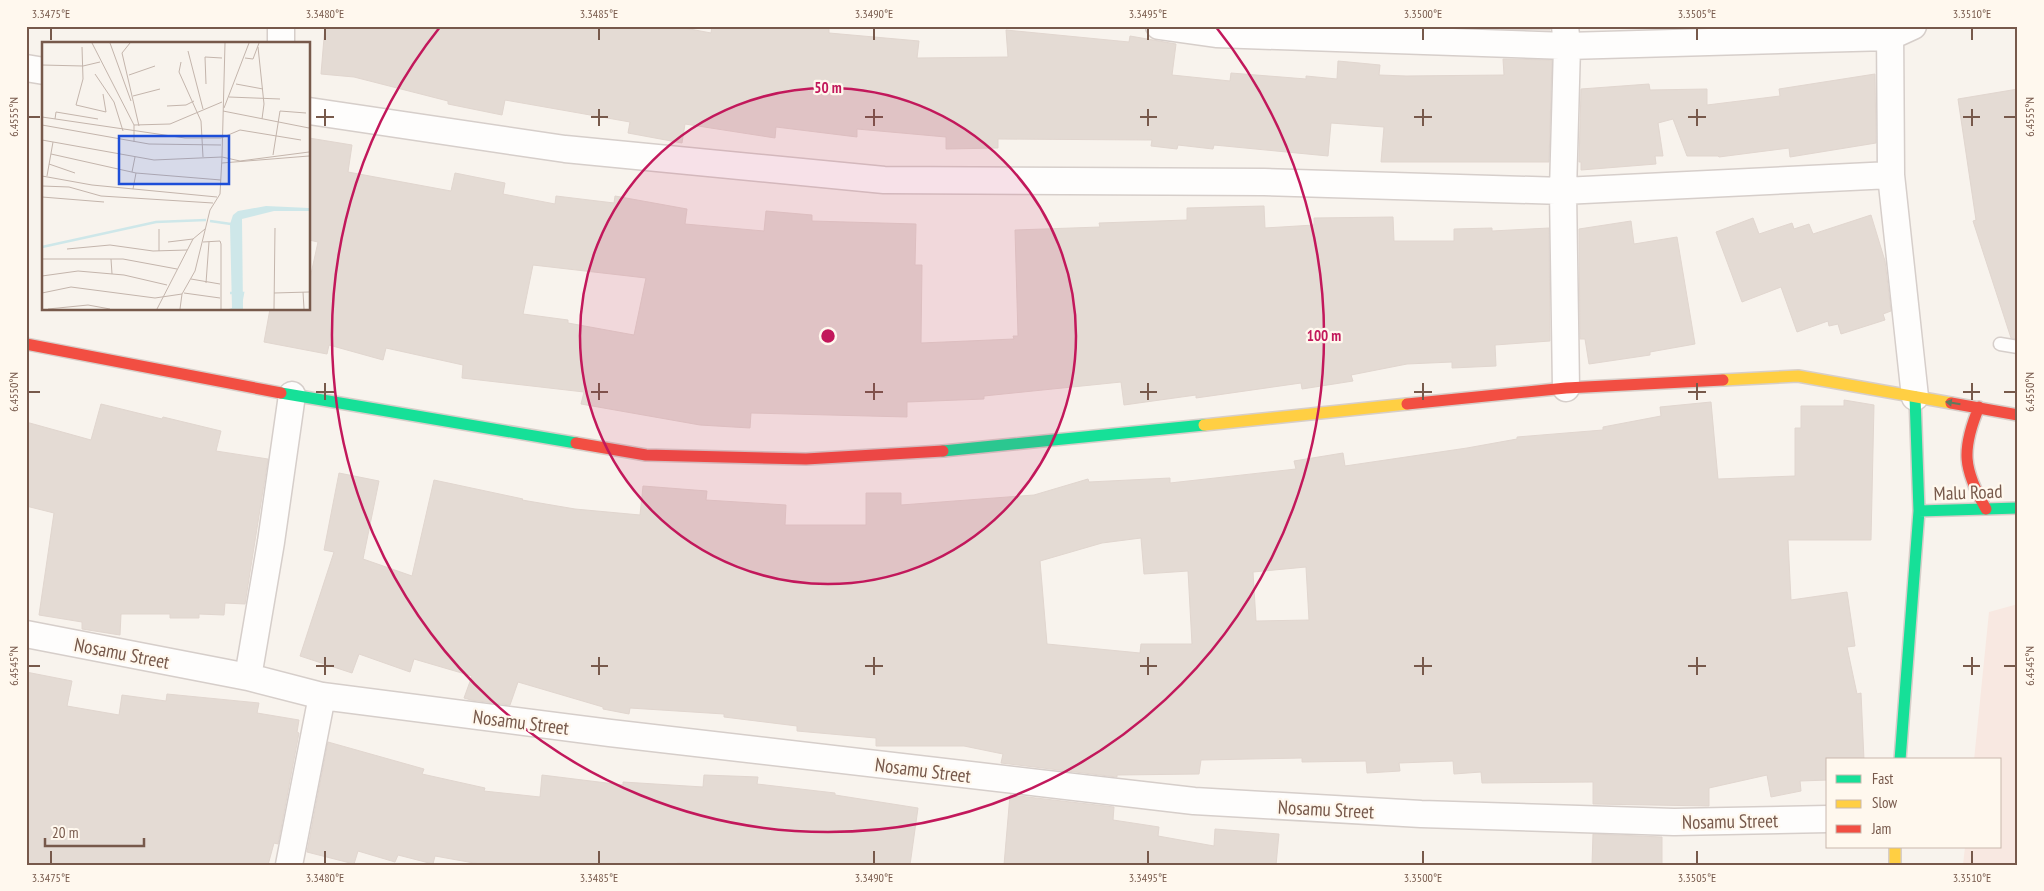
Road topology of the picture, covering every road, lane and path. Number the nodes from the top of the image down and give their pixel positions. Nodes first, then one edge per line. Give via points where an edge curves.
1 (281, 26) edge
2 (1159, 26) edge
3 (1913, 26) edge
4 (1889, 31) edge
5 (1566, 36) edge
6 (281, 42) edge
7 (26, 68) edge
8 (42, 70) edge
9 (310, 111) edge
10 (1891, 175) junction
11 (1563, 191) junction
12 (26, 344) edge
13 (2000, 344) dead end
14 (2018, 347) edge
15 (1566, 388) junction
16 (292, 395) junction
17 (1914, 396) junction
18 (1979, 407) junction
19 (2018, 415) edge
20 (2018, 508) edge
21 (1986, 509) junction
22 (1919, 511) junction
23 (26, 634) edge
24 (248, 678) junction
25 (322, 696) junction
26 (1900, 758) edge
27 (1826, 819) edge
28 (1895, 848) edge
29 (290, 865) edge
30 (1894, 865) edge

1 - 6 street
2 - 5 street via 1216,34
3 - 4 street
4 - 5 street
4 - 10 street
5 - 11 street
7 - 8 street
9 - 11 street via 565,149 884,180 1264,182
10 - 11 street
10 - 17 street
11 - 15 street
12 - 16 street
13 - 14 lane
15 - 16 street via 961,450 806,459 646,455
15 - 17 street via 1798,376
16 - 24 street
18 -> 17 street
17 - 22 street
18 - 19 street
18 - 21 street via 1967,433 1964,459 1973,487
20 - 21 street, Malu Road
21 - 22 street, Malu Road
22 - 26 street
23 - 24 street, Nosamu Street
24 - 25 street, Nosamu Street
25 - 27 street, Nosamu Street via 610,734 1194,801 1421,814 1674,822
25 - 29 street
28 - 30 street

